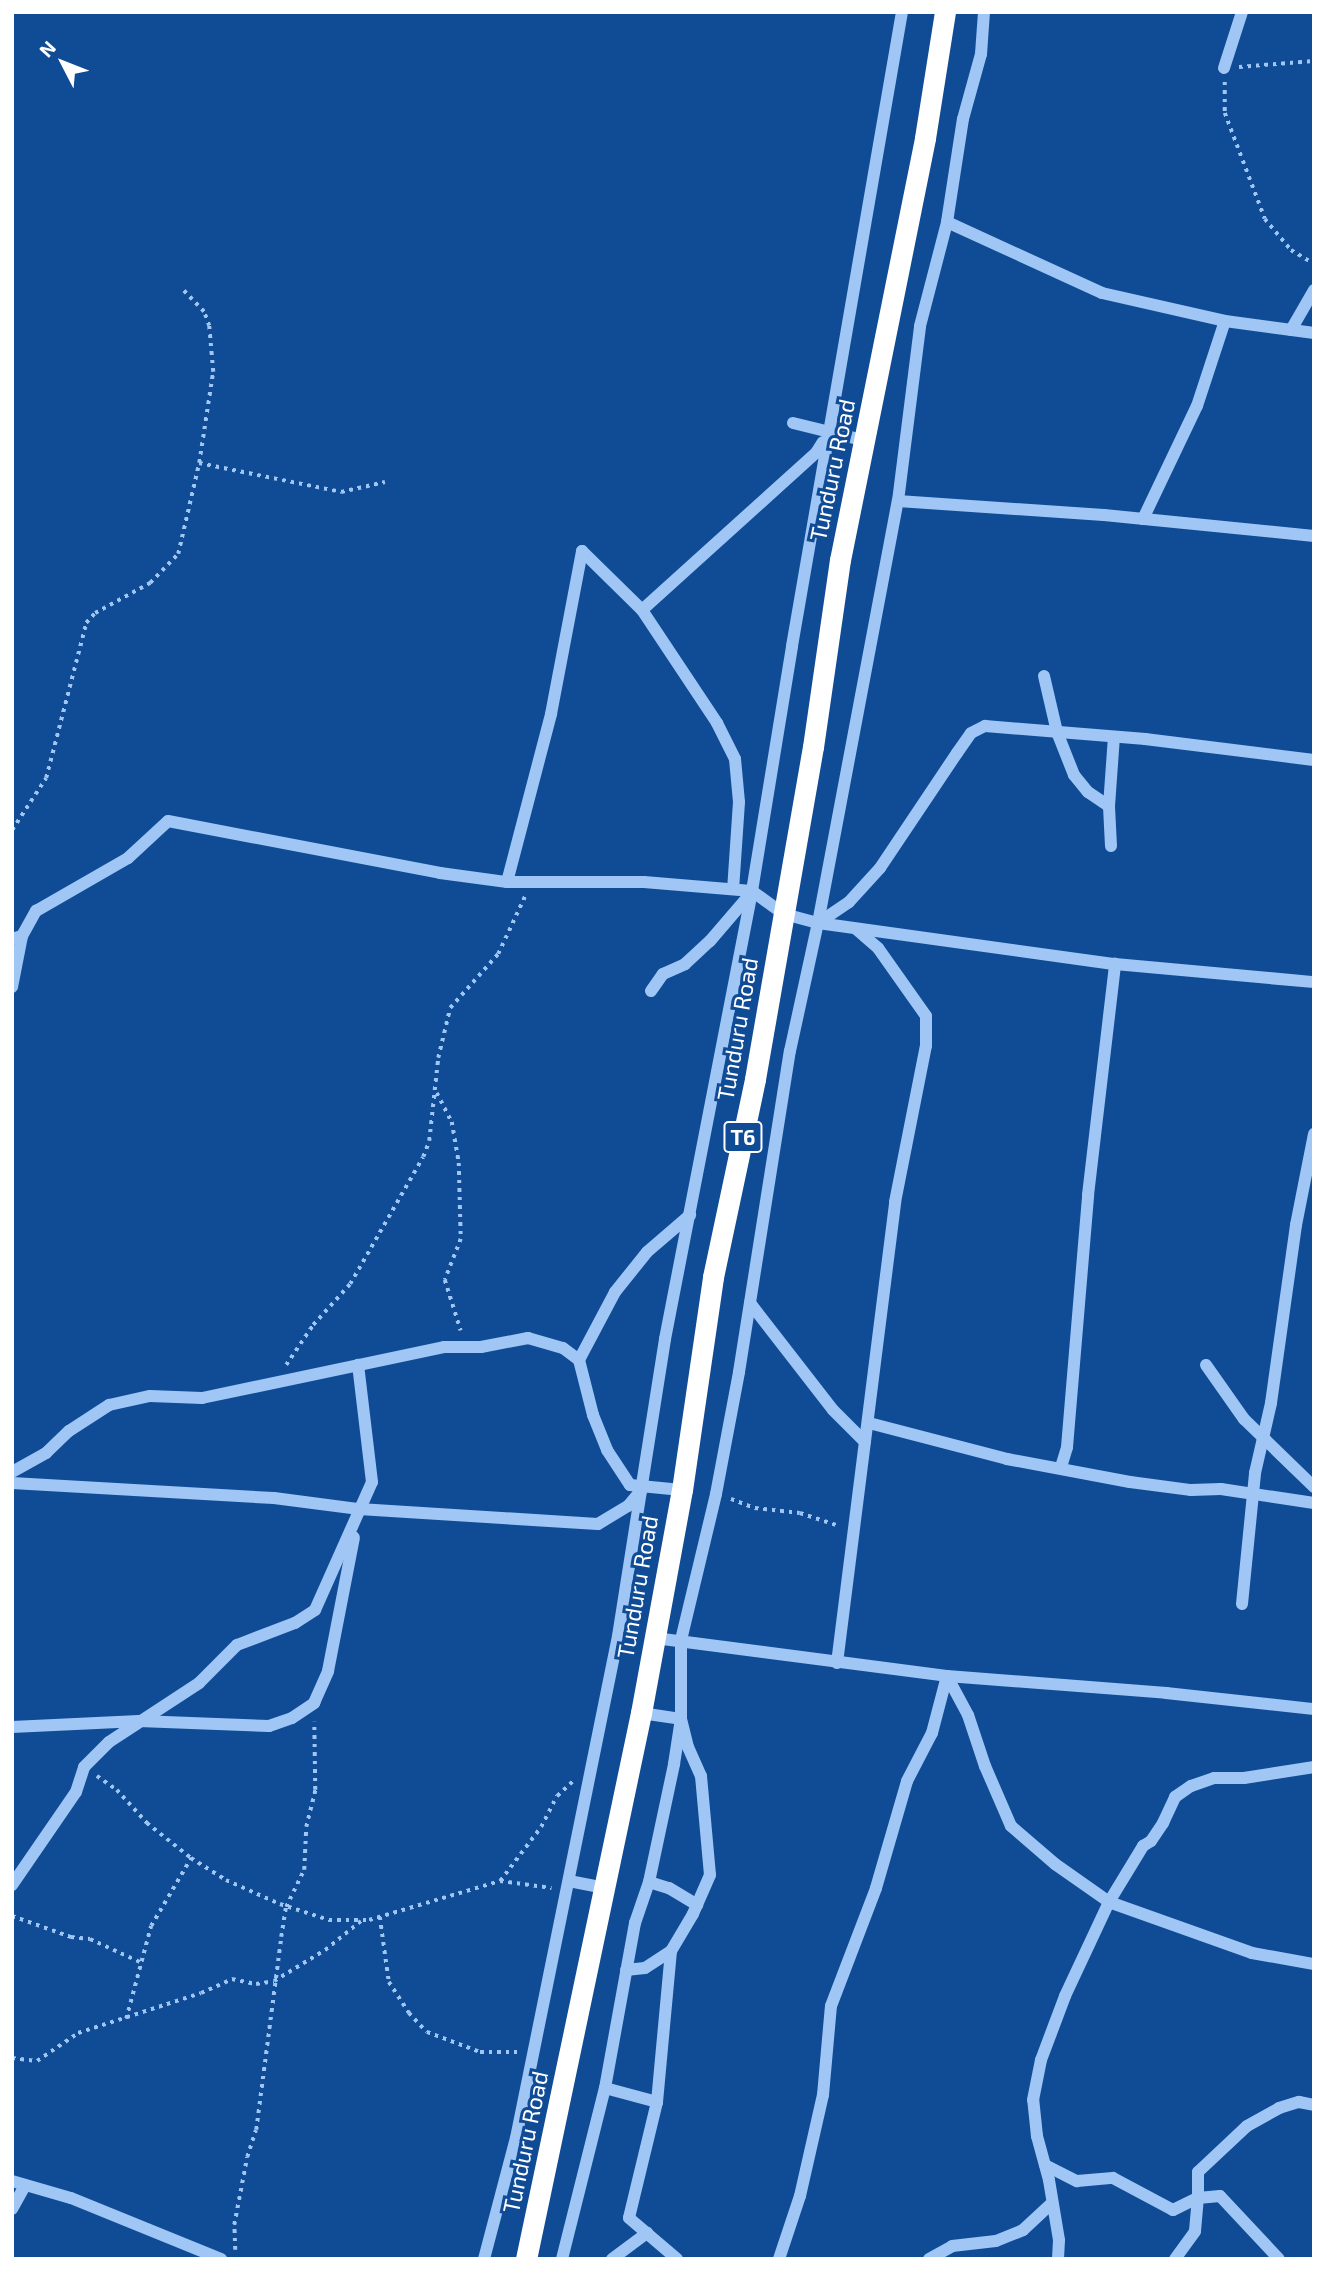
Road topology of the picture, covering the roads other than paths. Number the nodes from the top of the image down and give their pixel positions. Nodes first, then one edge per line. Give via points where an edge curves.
1 (902, 12) edge
2 (945, 12) edge
3 (984, 12) edge
4 (1242, 12) edge
5 (1224, 68) road end
6 (947, 222) junction
7 (1314, 290) edge
8 (1225, 321) junction
9 (1291, 330) junction
10 (1314, 332) edge
11 (793, 423) dead end
12 (828, 432) junction
13 (863, 440) junction
14 (898, 501) junction
15 (1143, 519) junction
16 (1314, 536) edge
17 (642, 610) junction
18 (1044, 676) dead end
19 (1057, 732) junction
20 (1114, 737) junction
21 (1314, 760) edge
22 (1109, 806) junction
23 (1111, 846) dead end
24 (507, 882) junction
25 (733, 889) junction
26 (752, 891) junction
27 (784, 914) junction
28 (818, 923) junction
29 (856, 929) junction
30 (17, 937) edge
31 (1115, 964) junction
32 (1314, 982) edge
33 (12, 986) edge
34 (651, 991) dead end
35 (1314, 1134) edge
36 (690, 1215) junction
37 (750, 1303) junction
38 (579, 1360) junction
39 (358, 1365) junction
40 (1206, 1365) dead end
41 (869, 1423) junction
42 (1262, 1439) junction
43 (865, 1442) junction
44 (1061, 1467) junction
45 (12, 1472) edge
46 (12, 1483) edge
47 (1314, 1487) edge
48 (644, 1488) junction
49 (682, 1490) junction
50 (1253, 1494) junction
51 (1314, 1503) edge
52 (359, 1509) junction
53 (1242, 1604) dead end
54 (655, 1637) junction
55 (681, 1640) junction
56 (837, 1663) junction
57 (947, 1675) junction
58 (1314, 1709) edge
59 (641, 1713) junction
60 (681, 1719) junction
61 (139, 1721) junction
62 (12, 1727) edge
63 (1314, 1766) edge
64 (649, 1882) junction
65 (12, 1885) edge
66 (568, 1886) junction
67 (606, 1888) junction
68 (1109, 1902) junction
69 (697, 1905) junction
70 (671, 1951) junction
71 (1314, 1964) edge
72 (626, 1970) junction
73 (605, 2088) junction
74 (657, 2102) junction
75 (1314, 2105) edge
76 (1045, 2165) junction
77 (19, 2183) edge
78 (1198, 2198) junction
79 (1051, 2204) junction
80 (12, 2209) edge
81 (647, 2233) junction
82 (221, 2259) edge
83 (484, 2259) edge
84 (526, 2259) edge
85 (562, 2259) edge
86 (612, 2259) edge
87 (677, 2259) edge
88 (779, 2259) edge
89 (929, 2259) edge
90 (1058, 2259) edge
91 (1175, 2259) edge
92 (1279, 2259) edge

1 - 12 street
2 - 13 highway, Tunduru Road / T6 via 925,138
3 - 6 street via 981,54 963,119
4 - 5 street
6 - 8 street via 1102,293
6 - 14 street via 920,326
7 - 9 street
8 - 9 street
8 - 15 street via 1197,406
9 - 10 street
11 - 12 street
12 - 13 street
12 - 17 street via 816,453
12 - 26 street
13 - 27 highway, Tunduru Road / T6
14 - 15 street
14 - 28 street
15 - 16 street
17 - 24 street via 582,551 551,714
17 - 25 street via 718,723 735,759 739,802
18 - 19 street
19 - 20 street
19 - 22 street via 1074,775
19 - 28 street via 985,726 971,733 880,868 849,902
20 - 21 street
20 - 22 street
22 - 23 street
24 - 25 street via 644,882
24 - 30 street via 168,821 128,858 36,911
25 - 26 street
26 - 27 street
26 - 34 street via 710,941 685,964 663,974
26 - 36 street
27 - 28 street
27 - 49 highway, Tunduru Road / T6 via 713,1277
28 - 29 street
28 - 37 street via 790,1051
29 - 31 street
29 - 41 street via 878,948 926,1016 926,1046 895,1202
30 - 33 street
31 - 32 street
31 - 44 street via 1067,1447
35 - 42 street
36 - 38 street via 647,1252 615,1292
36 - 48 street via 665,1339
37 - 43 street via 833,1410
37 - 55 street via 716,1494
38 - 39 street via 563,1348 528,1338 444,1347
38 - 48 street via 607,1450 630,1485
39 - 45 street via 202,1398 150,1395 109,1405
39 - 52 street via 372,1482
40 - 42 street
41 - 43 street
41 - 44 street via 1007,1459
42 - 47 street
42 - 50 street
43 - 56 street
44 - 50 street via 1191,1490
46 - 52 street via 274,1499
48 - 49 street
48 - 52 street via 628,1506 598,1524
48 - 66 street
49 - 54 highway, Tunduru Road / T6
50 - 51 street
50 - 53 street
52 - 61 street via 316,1610 237,1645 199,1683
52 - 61 street via 328,1671 314,1703 269,1726
54 - 55 street
54 - 59 highway, Tunduru Road / T6
55 - 56 street
55 - 60 street
56 - 57 street
57 - 58 street
57 - 68 street via 968,1715 1011,1826
57 - 88 street via 932,1733 907,1781 876,1888 831,2006 823,2095 800,2196
59 - 60 street
59 - 67 highway, Tunduru Road / T6
60 - 64 street
60 - 69 street via 701,1776 710,1875
61 - 62 street
61 - 65 street via 108,1742 84,1767 76,1792
63 - 68 street via 1244,1778 1214,1778 1191,1786 1175,1797 1163,1823 1143,1846
64 - 69 street
64 - 72 street
66 - 67 street
66 - 83 street via 516,2137
67 - 84 highway, Tunduru Road / T6
68 - 71 street via 1252,1953
68 - 76 street via 1041,2060 1033,2100
69 - 70 street
70 - 72 street via 645,1968
70 - 74 street
72 - 73 street
73 - 74 street
73 - 85 street
74 - 81 street via 629,2218
75 - 78 street via 1299,2102 1279,2108 1247,2126 1198,2172
76 - 78 street via 1077,2181 1113,2178 1173,2210
76 - 79 street
77 - 80 street
77 - 82 street via 71,2198
78 - 91 street via 1195,2231
78 - 92 street via 1220,2196
79 - 89 street via 1023,2230 996,2241 952,2246
79 - 90 street via 1059,2239
81 - 86 street
81 - 87 street

